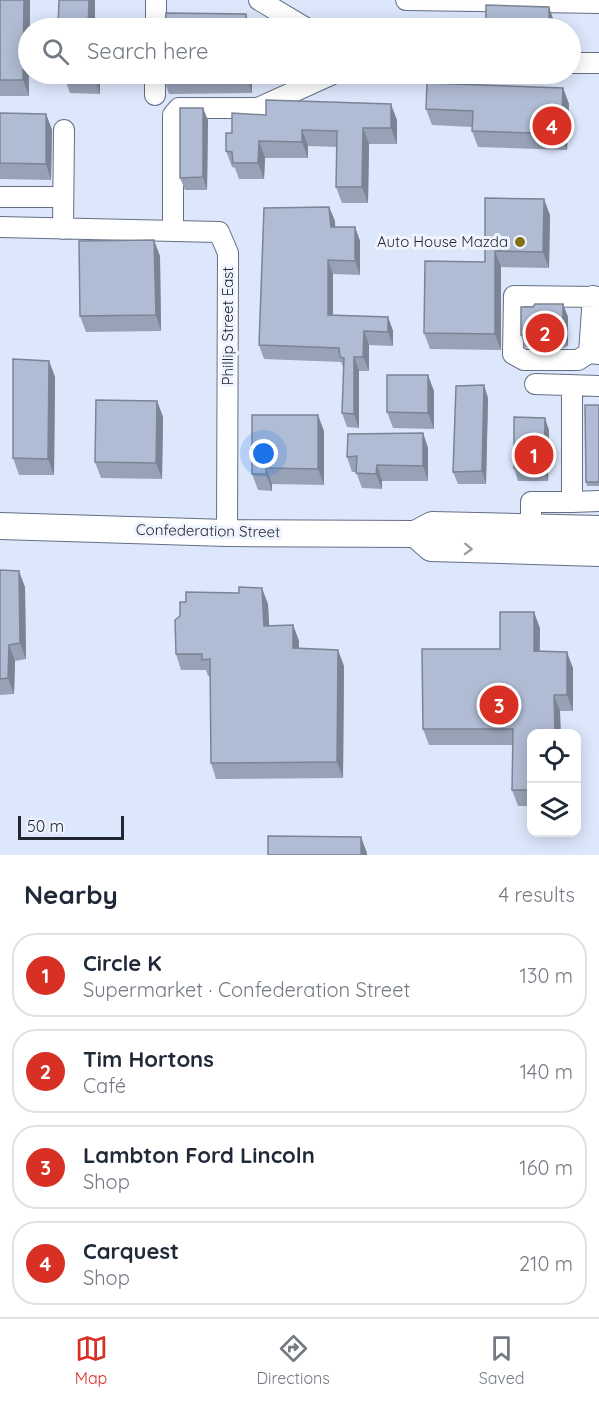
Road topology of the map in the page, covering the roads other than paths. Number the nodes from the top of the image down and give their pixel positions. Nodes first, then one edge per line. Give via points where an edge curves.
1 (156, 0) edge
2 (259, 0) edge
3 (406, 0) edge
4 (599, 3) edge
5 (156, 18) edge
6 (289, 18) edge
7 (581, 63) edge
8 (599, 63) edge
9 (155, 84) edge
10 (311, 84) edge
11 (155, 95) dead end
12 (64, 130) dead end
13 (0, 197) edge
14 (63, 197) junction
15 (0, 227) edge
16 (63, 229) junction
17 (173, 231) junction
18 (596, 296) edge
19 (589, 356) edge
20 (535, 384) dead end
21 (572, 385) junction
22 (599, 386) edge
23 (599, 501) edge
24 (572, 502) junction
25 (0, 525) edge
26 (531, 527) junction
27 (227, 532) junction
28 (415, 534) junction
29 (598, 535) edge

1 - 5 street
2 - 6 street
3 - 4 street
7 - 8 street
9 - 11 street
10 - 17 street via 258,108 179,108 173,115
12 - 14 street
13 - 14 street
14 - 16 street
15 - 16 street, Phillip Street East
16 - 17 street, Phillip Street East
17 - 27 street, Phillip Street East via 219,232 228,253
18 - 19 street
18 - 19 street via 514,296 513,354
20 - 21 street
21 - 22 street
21 - 24 street via 579,448
23 - 24 street
24 - 26 street via 531,502
25 - 27 main road, Confederation Street
26 - 28 main road, Confederation Street via 432,525
26 - 29 main road, Confederation Street
27 - 28 main road, Confederation Street
28 -> 29 main road, Confederation Street via 431,548

